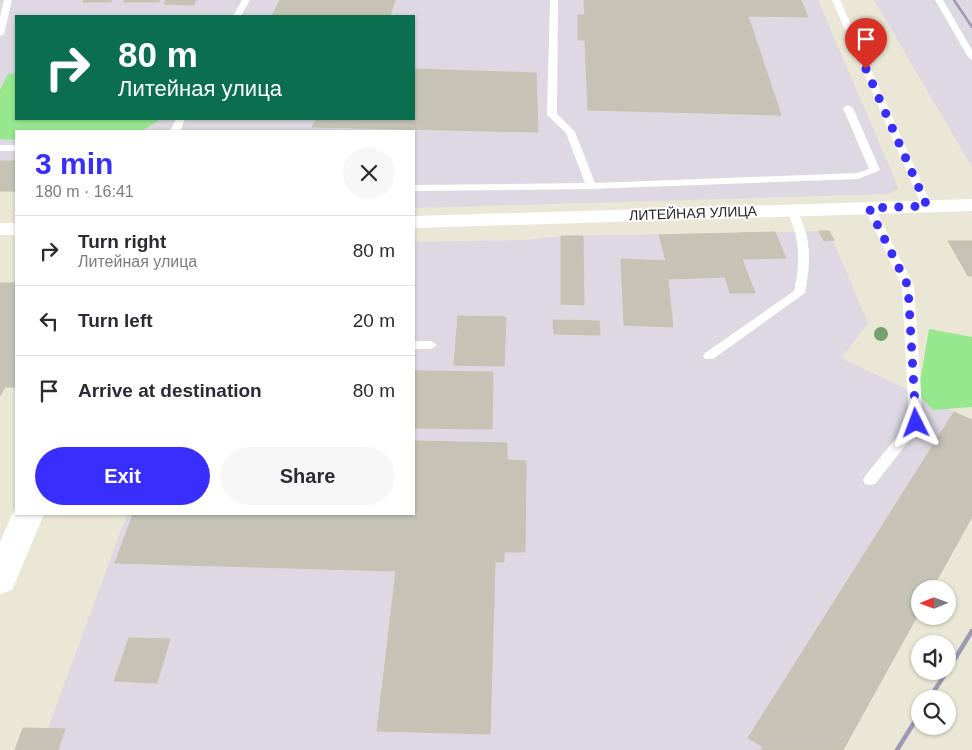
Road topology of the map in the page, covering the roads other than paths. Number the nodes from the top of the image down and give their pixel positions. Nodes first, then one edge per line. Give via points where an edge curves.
1 (8, 0) edge
2 (246, 0) edge
3 (554, 0) edge
4 (836, 0) edge
5 (939, 0) edge
6 (238, 15) edge
7 (0, 34) edge
8 (972, 57) edge
9 (848, 108) dead end
10 (0, 148) edge
11 (15, 148) edge
12 (591, 186) junction
13 (415, 188) edge
14 (972, 205) edge
15 (927, 206) junction
16 (869, 208) junction
17 (792, 210) junction
18 (415, 222) edge
19 (0, 229) edge
20 (15, 229) edge
21 (415, 345) edge
22 (431, 345) dead end
23 (709, 356) dead end
24 (870, 480) dead end
25 (28, 515) edge
26 (0, 580) edge

1 - 7 lane
2 - 6 lane
3 - 12 lane via 552,115 570,132
4 - 15 lane
5 - 8 lane
9 - 12 lane via 876,170 858,176
10 - 11 lane
12 - 13 lane
14 - 15 street, ЛИТЕЙНАЯ УЛИЦА
15 - 16 street, ЛИТЕЙНАЯ УЛИЦА
16 - 17 street, ЛИТЕЙНАЯ УЛИЦА
16 - 24 lane via 908,286 916,423
17 - 18 street, ЛИТЕЙНАЯ УЛИЦА
17 - 23 lane via 802,231 806,258 799,293
19 - 20 street
21 - 22 lane
25 - 26 street

